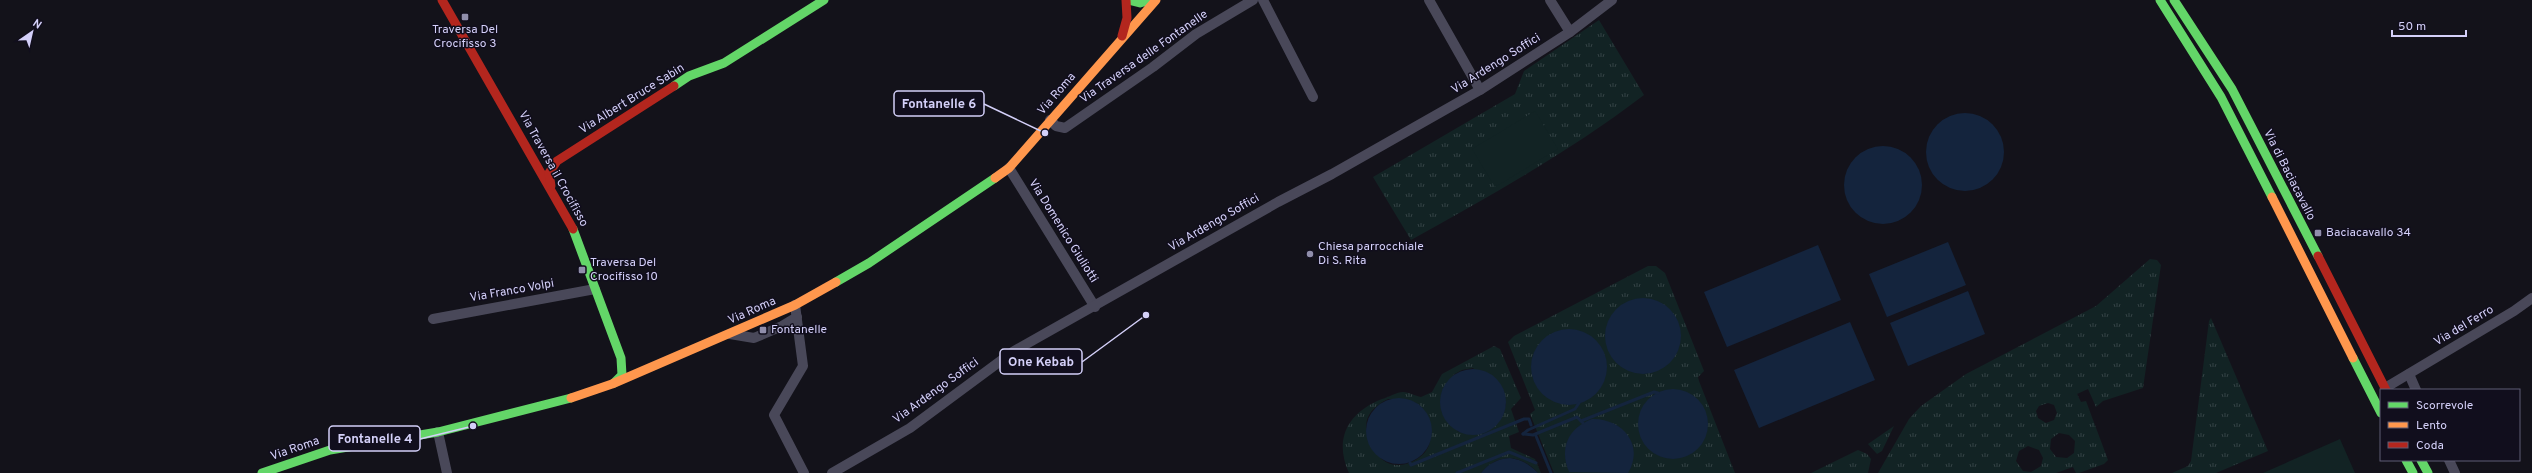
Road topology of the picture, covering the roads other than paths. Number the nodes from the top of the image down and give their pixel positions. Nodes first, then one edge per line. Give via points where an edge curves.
1 (442, 0) edge
2 (824, 0) edge
3 (1127, 0) edge
4 (1150, 0) edge
5 (1156, 0) edge
6 (1253, 0) edge
7 (1263, 0) edge
8 (1428, 0) edge
9 (1550, 0) edge
10 (1612, 0) edge
11 (2160, 0) edge
12 (2174, 0) edge
13 (1570, 32) junction
14 (1116, 46) junction
15 (1480, 90) junction
16 (1313, 97) dead end
17 (1050, 120) junction
18 (531, 151) junction
19 (557, 161) junction
20 (1009, 168) junction
21 (551, 189) junction
22 (595, 289) junction
23 (2532, 298) edge
24 (795, 305) junction
25 (1095, 307) junction
26 (797, 317) junction
27 (433, 319) dead end
28 (730, 334) junction
29 (621, 358) junction
30 (647, 370) junction
31 (2408, 374) junction
32 (612, 384) junction
33 (2385, 389) edge
34 (2416, 389) edge
35 (2380, 411) edge
36 (438, 432) junction
37 (2407, 461) edge
38 (2422, 461) edge
39 (2449, 461) edge
40 (284, 469) edge
41 (262, 473) edge
42 (447, 473) edge
43 (804, 473) edge
44 (832, 473) edge
45 (2413, 473) edge
46 (2428, 473) edge
47 (2455, 473) edge

1 - 18 main road, Via Traversa il Crocifisso
2 - 19 main road, Via Albert Bruce Sabin via 724,63 689,76
3 - 4 main road via 1140,3
3 - 14 main road via 1126,25
5 - 14 main road, Via Roma
6 - 17 street, Via Traversa delle Fontanelle via 1196,34 1153,68 1065,128 1056,126
7 - 16 street
8 - 15 street
9 - 13 street
10 - 13 street, Via Ardengo Soffici
11 - 35 main road via 2221,98
12 - 33 main road, Via di Baciacavallo via 2232,89
13 - 15 street, Via Ardengo Soffici
14 - 17 main road, Via Roma
15 - 25 street, Via Ardengo Soffici
17 - 20 main road, Via Roma
18 - 19 main road via 544,163
18 - 21 main road, Via Traversa il Crocifisso
19 - 21 main road via 549,173
20 - 24 main road, Via Roma via 869,263
20 - 25 street, Via Domenico Giuliotti
21 - 22 main road, Via Traversa il Crocifisso via 582,248
22 - 27 street, Via Franco Volpi
22 - 29 main road, Via Traversa il Crocifisso
23 - 31 street, Via del Ferro
24 - 26 street
24 - 28 main road, Via Roma
25 - 44 street, Via Ardengo Soffici via 1014,351 910,428
26 - 28 street via 754,338
26 - 43 street via 803,366 774,415
28 - 30 main road, Via Roma
29 - 30 main road via 635,370
29 - 32 main road, Via Traversa il Crocifisso via 622,375
30 - 32 main road, Via Roma
31 - 33 street, Via del Ferro
31 - 34 street
32 - 36 main road, Via Roma via 575,397
36 - 40 main road, Via Roma via 330,450
36 - 42 street
37 - 45 main road
38 - 46 main road
39 - 47 street
40 - 41 main road, Via Roma

